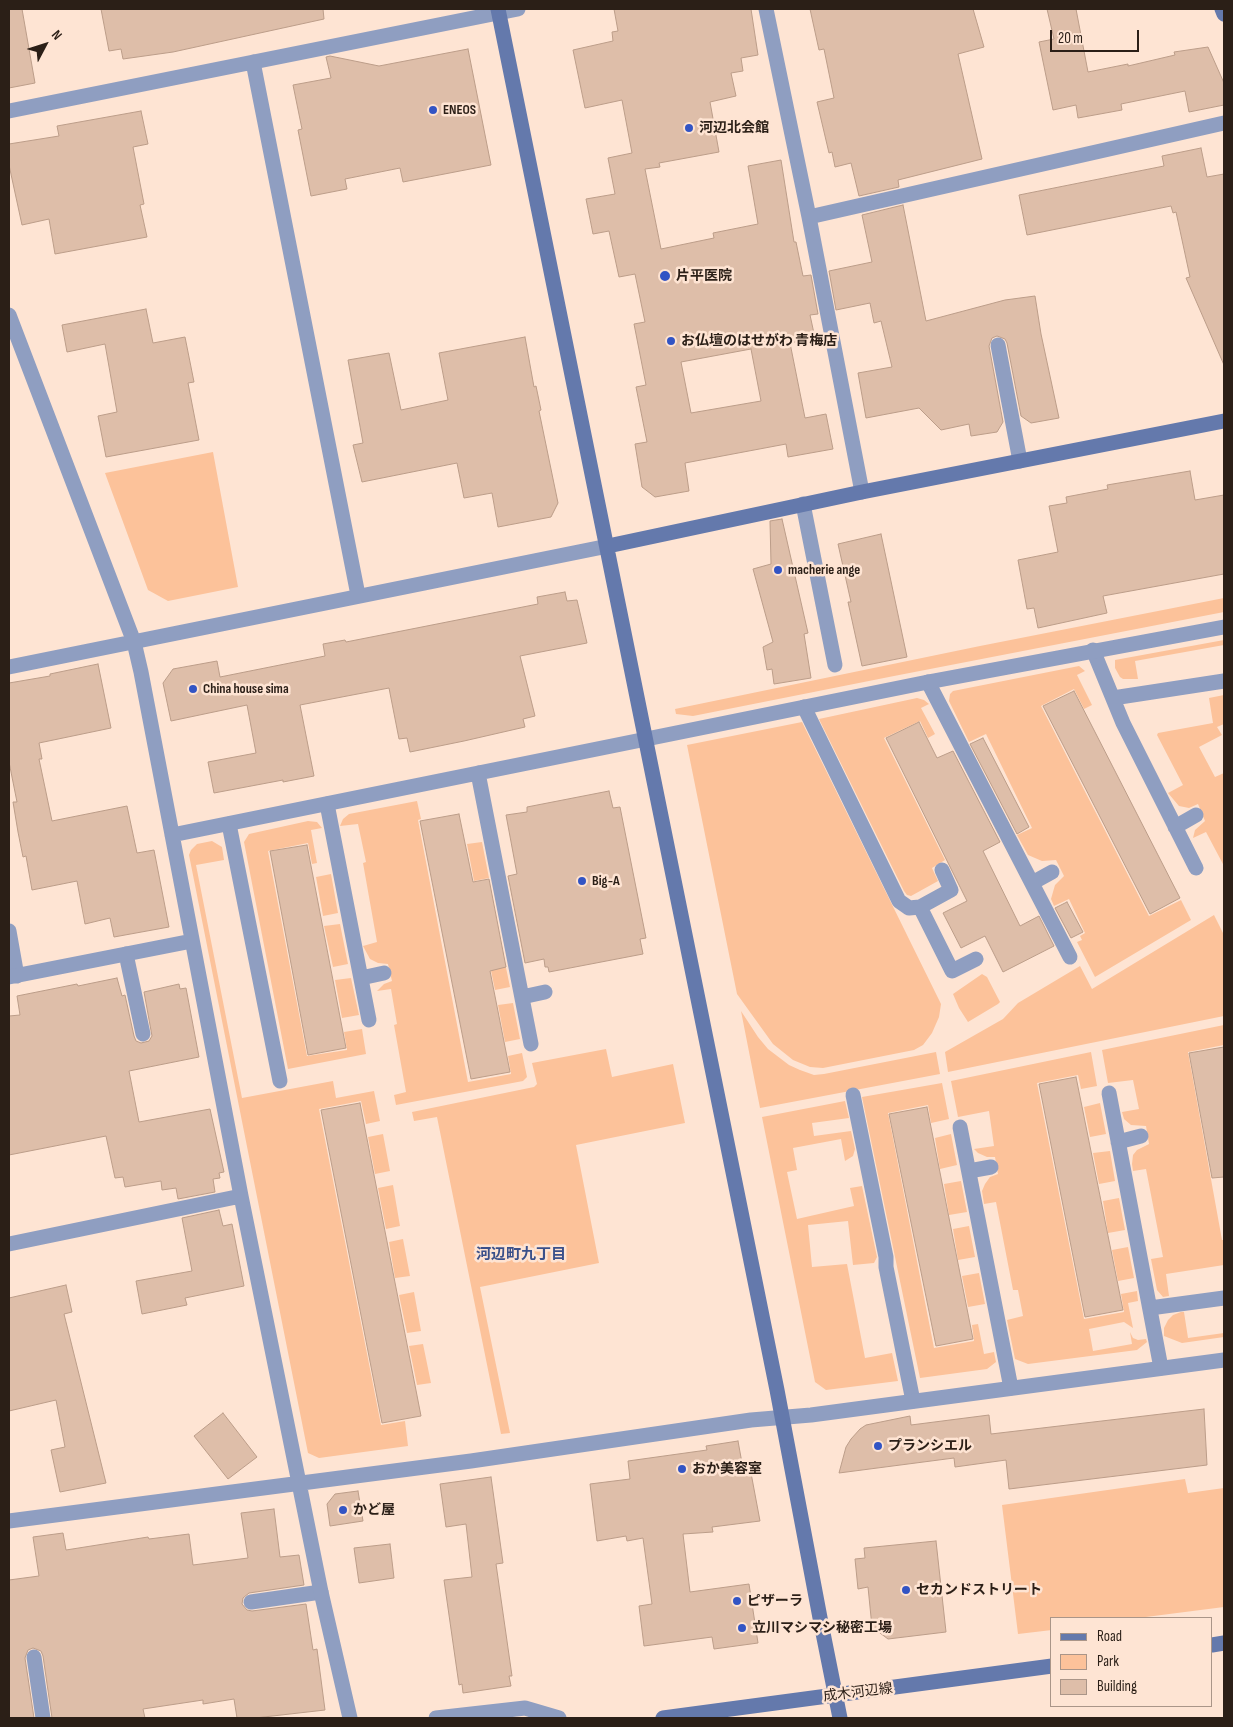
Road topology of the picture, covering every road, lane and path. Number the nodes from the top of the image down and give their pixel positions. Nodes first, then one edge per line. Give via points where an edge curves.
1 (518, 9) edge
2 (766, 9) edge
3 (1222, 9) edge
4 (498, 11) edge
5 (1224, 14) edge
6 (253, 62) junction
7 (9, 111) edge
8 (1224, 122) edge
9 (809, 217) junction
10 (9, 315) edge
11 (998, 345) dead end
12 (1224, 421) edge
13 (1020, 461) junction
14 (862, 492) junction
15 (803, 504) junction
16 (608, 546) junction
17 (358, 595) junction
18 (1224, 627) edge
19 (134, 642) junction
20 (1093, 650) junction
21 (836, 665) dead end
22 (9, 667) edge
23 (1224, 681) edge
24 (928, 682) junction
25 (1113, 698) junction
26 (804, 707) junction
27 (646, 740) junction
28 (478, 774) junction
29 (327, 804) junction
30 (1196, 815) dead end
31 (229, 824) junction
32 (1175, 827) junction
33 (172, 835) junction
34 (1196, 868) dead end
35 (942, 870) dead end
36 (1052, 872) dead end
37 (1032, 883) junction
38 (920, 907) junction
39 (9, 931) edge
40 (192, 941) junction
41 (126, 954) junction
42 (1070, 957) dead end
43 (976, 959) dead end
44 (384, 973) dead end
45 (13, 976) edge
46 (361, 978) junction
47 (545, 992) dead end
48 (522, 997) junction
49 (369, 1020) dead end
50 (143, 1034) dead end
51 (531, 1044) dead end
52 (280, 1081) dead end
53 (1108, 1093) dead end
54 (853, 1095) dead end
55 (960, 1127) dead end
56 (1141, 1136) dead end
57 (1118, 1142) junction
58 (991, 1167) dead end
59 (969, 1171) junction
60 (242, 1196) junction
61 (9, 1244) edge
62 (1224, 1298) edge
63 (1150, 1308) junction
64 (1224, 1360) edge
65 (1161, 1368) junction
66 (1011, 1388) junction
67 (913, 1401) junction
68 (782, 1417) junction
69 (300, 1482) junction
70 (9, 1521) edge
71 (321, 1592) junction
72 (251, 1602) dead end
73 (34, 1657) dead end
74 (1050, 1666) edge
75 (836, 1696) junction
76 (43, 1718) edge
77 (350, 1718) edge
78 (436, 1718) edge
79 (559, 1718) edge
80 (663, 1718) edge
81 (840, 1718) edge

1 - 4 street
2 - 9 street
3 - 5 street
4 - 6 street
4 - 16 street
6 - 7 street
6 - 17 street
8 - 9 street
9 - 14 street
10 - 19 street
11 - 13 street
12 - 13 street
13 - 14 street
14 - 15 street
15 - 16 street
15 - 21 street
16 - 17 street
16 - 27 street
17 - 19 street
18 - 20 street
19 - 22 street
19 - 33 street
20 - 24 street
20 - 25 street
23 - 25 street
24 - 26 street
24 - 37 street
25 - 32 street
26 - 27 street
26 - 38 street via 899,901 908,908
27 - 28 street
27 - 68 street
28 - 29 street
28 - 48 street
29 - 31 street
29 - 46 street
30 - 32 street
31 - 33 street
31 - 52 street
32 - 34 street
33 - 40 street
35 - 38 street via 951,890
36 - 37 street
37 - 42 street
38 - 43 street via 952,972
39 - 45 street
40 - 41 street
40 - 60 street
41 - 45 street
41 - 50 street
44 - 46 street
46 - 49 street
47 - 48 street
48 - 51 street
53 - 57 street
54 - 67 street
55 - 59 street
56 - 57 street
57 - 63 street
58 - 59 street
59 - 66 street
60 - 61 street
60 - 69 street
62 - 63 street
63 - 65 street
64 - 65 street
65 - 66 street
66 - 67 street
67 - 68 street
68 - 69 street
68 - 75 street
69 - 70 street
69 - 71 street
71 - 72 street
71 - 77 street
73 - 76 street
74 - 75 street, 成木河辺線
75 - 80 street, 成木河辺線
75 - 81 street
78 - 79 street via 525,1708

